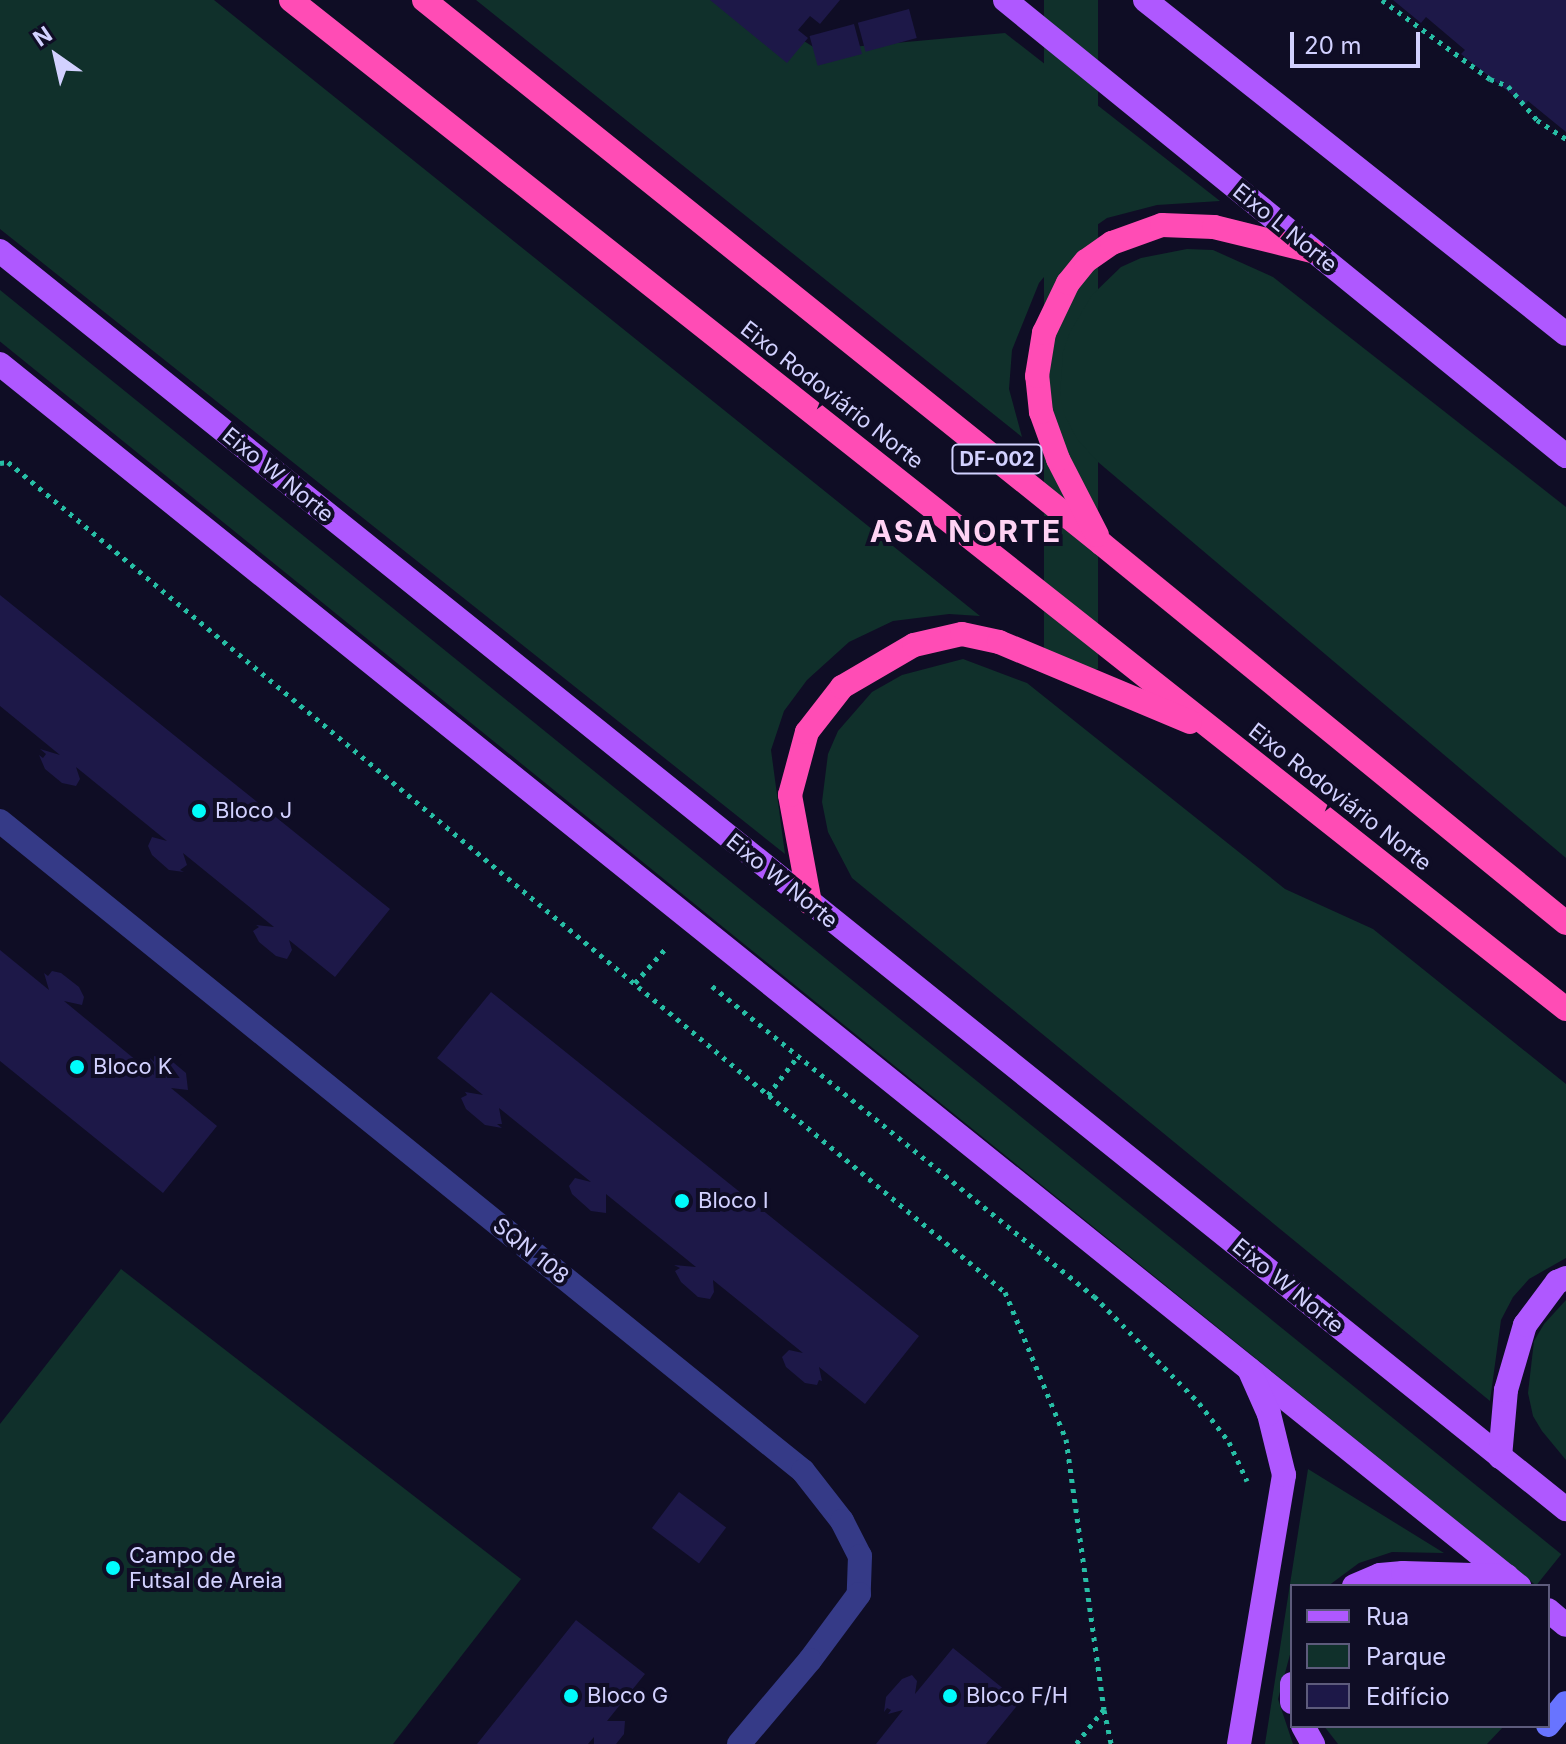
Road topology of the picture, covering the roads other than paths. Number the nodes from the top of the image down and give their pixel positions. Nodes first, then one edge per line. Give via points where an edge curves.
1 (291, 0) edge
2 (424, 0) edge
3 (1005, 0) edge
4 (1145, 0) edge
5 (0, 251) edge
6 (1312, 251) junction
7 (1566, 334) edge
8 (0, 364) edge
9 (1566, 456) edge
10 (1102, 544) junction
11 (1220, 735) junction
12 (0, 821) edge
13 (810, 903) junction
14 (1566, 923) edge
15 (1566, 1009) edge
16 (1566, 1278) edge
17 (1246, 1363) junction
18 (1500, 1457) junction
19 (1566, 1509) edge
20 (1513, 1581) edge
21 (1359, 1584) edge
22 (1550, 1612) edge
23 (1566, 1625) edge
24 (1566, 1703) edge
25 (1550, 1723) edge
26 (1546, 1728) edge
27 (739, 1744) edge
28 (1239, 1744) edge
29 (1532, 1744) edge

1 - 11 highway, Eixo Rodoviário Norte
2 - 10 highway, Eixo Rodoviário Norte / DF-002
3 - 6 main road, Eixo L Norte
4 - 7 main road
5 - 13 main road, Eixo W Norte
6 - 9 main road, Eixo L Norte
6 - 10 highway via 1214,227 1162,225 1112,243 1086,261 1068,283 1039,351 1040,400 1058,459
8 - 17 main road
10 - 14 highway, Eixo Rodoviário Norte / DF-002
11 - 13 highway via 999,642 962,634 914,645 842,687 807,732 790,795
11 - 15 highway, Eixo Rodoviário Norte
12 - 27 street, SQN 108 via 803,1471 842,1521 860,1556 859,1594
13 - 18 main road, Eixo W Norte
16 - 18 main road via 1557,1282 1525,1325 1506,1390
17 - 20 main road
17 - 28 main road via 1269,1414 1284,1475
18 - 19 main road, Eixo W Norte
20 - 21 main road via 1403,1573
22 - 23 main road
24 - 25 street
26 - 29 street

